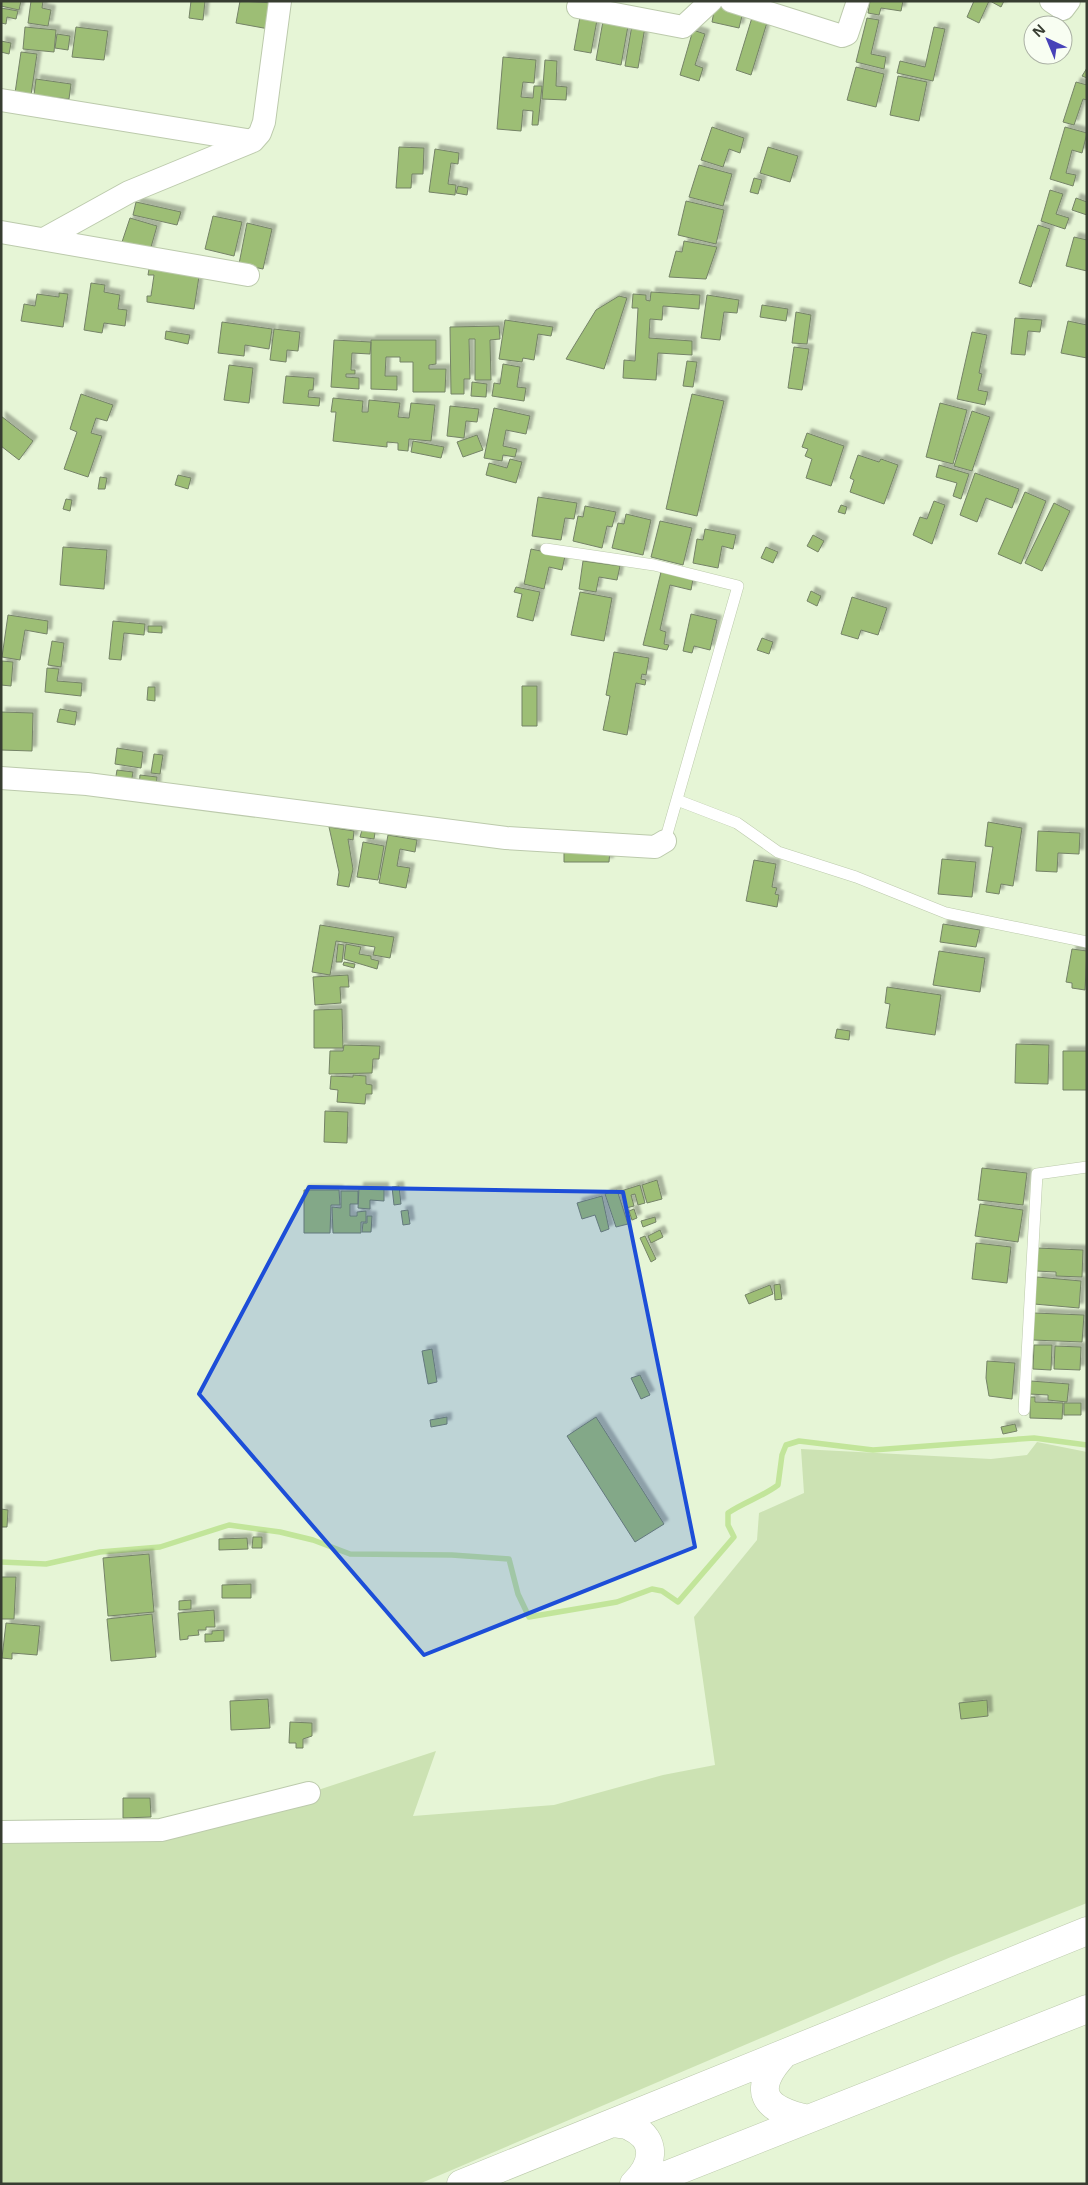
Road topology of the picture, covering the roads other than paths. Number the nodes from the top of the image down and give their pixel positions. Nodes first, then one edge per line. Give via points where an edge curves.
1 (280, 1) edge
2 (711, 1) edge
3 (732, 1) edge
4 (858, 1) edge
5 (1051, 1) edge
6 (1069, 1) edge
7 (578, 7) dead end
8 (1, 100) edge
9 (253, 141) junction
10 (1, 232) edge
11 (44, 239) junction
12 (248, 275) dead end
13 (546, 549) dead end
14 (1, 778) edge
15 (676, 800) junction
16 (665, 841) joint
17 (1087, 942) edge
18 (1087, 1167) edge
19 (1024, 1410) dead end
20 (309, 1793) dead end
21 (1, 1832) edge
22 (1087, 1931) edge
23 (1087, 2009) edge
24 (784, 2054) junction
25 (808, 2119) junction
26 (612, 2123) junction
27 (461, 2184) edge
28 (634, 2184) edge
29 (644, 2184) edge

1 - 9 street via 264,122
2 - 7 street via 683,27
3 - 4 street via 842,36 847,34
5 - 6 street via 1063,9
8 - 9 street
9 - 11 street via 129,192
10 - 11 street
11 - 12 street
13 - 15 lane via 654,565 738,586
14 - 16 street via 87,784 506,838 655,847
15 - 16 lane
15 - 17 lane via 738,823 778,852 946,913
18 - 19 lane via 1037,1174
20 - 21 street via 161,1830
22 - 24 street
23 - 25 street
24 - 25 street via 770,2069 765,2082 767,2096 774,2108
24 - 26 street
25 - 29 street
26 - 27 street
26 - 28 street via 631,2127 644,2137 651,2152 649,2166

